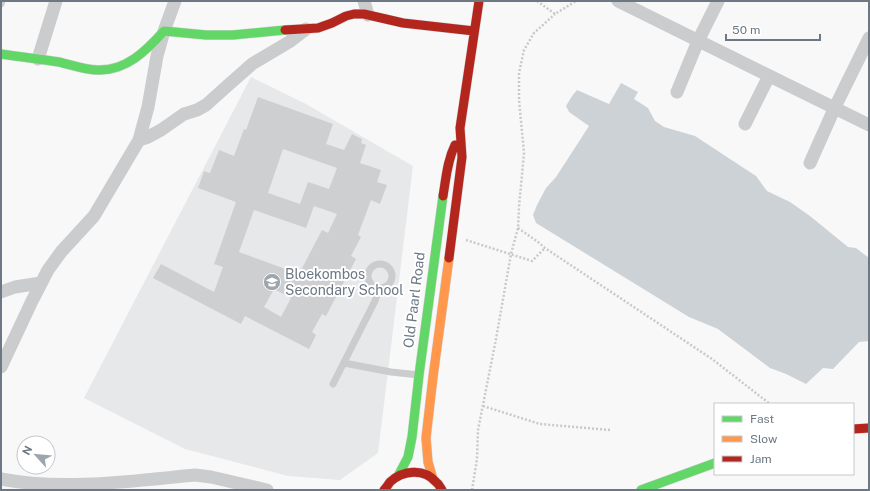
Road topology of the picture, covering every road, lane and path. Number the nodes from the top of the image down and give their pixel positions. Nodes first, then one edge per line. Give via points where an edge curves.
1 (2, 1) edge
2 (56, 1) edge
3 (175, 1) edge
4 (364, 1) edge
5 (479, 1) edge
6 (537, 1) edge
7 (576, 1) edge
8 (618, 1) edge
9 (718, 1) edge
10 (1, 4) edge
11 (555, 14) junction
12 (368, 15) junction
13 (306, 29) junction
14 (164, 31) junction
15 (474, 31) junction
16 (869, 39) edge
17 (698, 41) junction
18 (1, 54) edge
19 (38, 59) junction
20 (769, 76) junction
21 (677, 92) dead end
22 (835, 107) junction
23 (745, 124) dead end
24 (869, 124) edge
25 (460, 128) junction
26 (139, 140) junction
27 (810, 163) dead end
28 (518, 228) junction
29 (461, 239) dead end
30 (545, 248) junction
31 (511, 254) junction
32 (41, 283) junction
33 (379, 288) dead end
34 (1, 292) edge
35 (344, 363) junction
36 (1, 367) edge
37 (419, 375) junction
38 (433, 376) junction
39 (333, 384) dead end
40 (769, 403) edge
41 (483, 406) junction
42 (869, 428) edge
43 (854, 429) edge
44 (610, 430) dead end
45 (714, 463) edge
46 (398, 476) junction
47 (1, 479) edge
48 (433, 479) junction
49 (444, 489) edge
50 (267, 490) edge
51 (384, 490) edge
52 (472, 490) edge
53 (641, 490) edge

1 - 10 lane
2 - 19 street
3 - 14 street
4 - 12 street
5 - 15 main road, Old Paarl Road
6 - 11 path
7 - 11 path
8 - 17 street
9 - 17 street
11 - 28 path via 534,33 524,50 519,73 524,153
12 - 13 main road via 354,14 318,28
12 - 15 main road via 403,23
13 - 14 main road via 233,35
13 - 26 street via 252,64 206,105 184,114 161,130
14 - 19 main road via 141,55 127,64 109,69 96,70
14 - 26 street
15 - 25 main road, Old Paarl Road
16 - 22 street
17 - 20 street
17 - 21 street
18 - 19 main road
20 - 22 street
20 - 23 street
22 - 24 street
22 - 27 street
25 - 37 main road, Old Paarl Road via 446,176
25 - 38 main road, Old Paarl Road via 460,178
26 - 32 street via 94,216 61,252
28 - 30 path
28 - 31 path
29 - 31 path
30 - 31 path via 532,261
30 - 40 path via 712,359
31 - 41 path
32 - 34 street
32 - 36 street
33 - 35 lane
35 - 37 lane
35 - 39 lane
37 - 38 lane
37 - 46 main road, Old Paarl Road via 408,457
38 - 48 main road, Old Paarl Road via 426,438 428,462
41 - 44 path via 540,424
41 - 52 path
42 - 43 main road
45 - 53 main road
46 - 48 main road, Old Paarl Road via 416,472
46 - 51 main road, Old Paarl Road
47 - 50 street via 17,482 98,485 195,475
48 - 49 main road, Old Paarl Road

